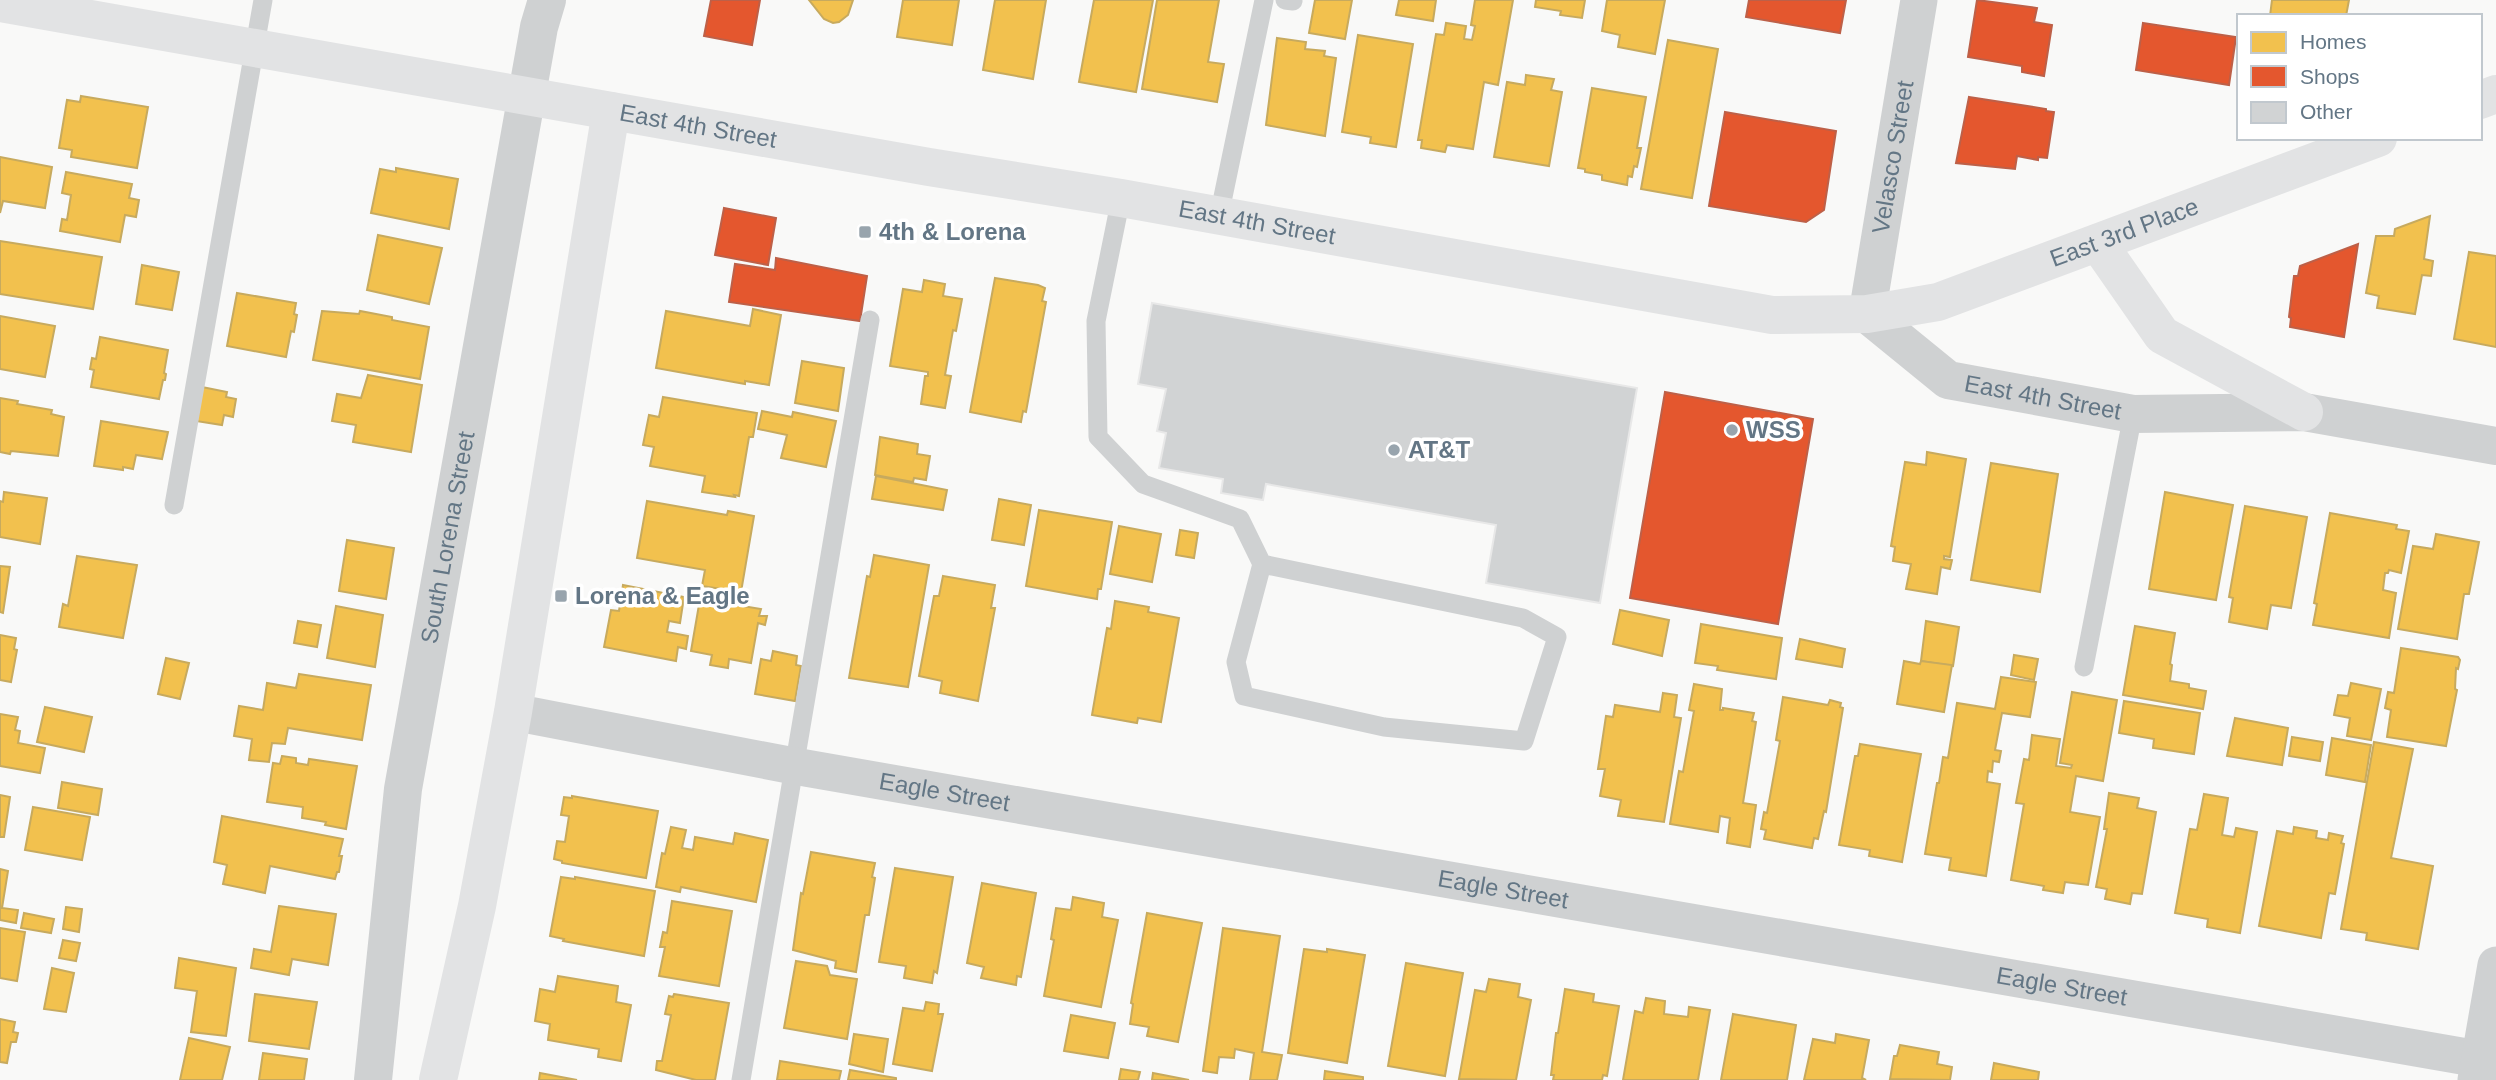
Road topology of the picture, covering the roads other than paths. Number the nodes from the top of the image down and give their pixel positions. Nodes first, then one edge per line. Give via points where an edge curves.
1 (263, 0) edge
2 (547, 0) edge
3 (1264, 0) edge
4 (1919, 0) edge
5 (0, 3) edge
6 (611, 111) junction
7 (2373, 140) edge
8 (1121, 198) junction
9 (1219, 216) junction
10 (2098, 243) junction
11 (1867, 314) junction
12 (870, 320) dead end
13 (2304, 412) junction
14 (2133, 415) junction
15 (2496, 446) edge
16 (174, 505) dead end
17 (1262, 564) junction
18 (2084, 667) dead end
19 (513, 712) junction
20 (794, 766) junction
21 (2496, 965) edge
22 (2484, 1067) edge
23 (373, 1080) edge
24 (438, 1080) edge
25 (741, 1080) edge

1 - 16 lane
2 - 23 street, South Lorena Street via 538,27 403,789
3 - 9 lane
4 - 11 street, Velasco Street
5 - 6 main road, East 4th Street
6 - 8 main road, East 4th Street
6 - 19 main road
7 - 10 main road, East 3rd Place
8 - 9 main road, East 4th Street
8 - 17 lane via 1096,321 1098,437 1143,484 1240,519
9 - 11 main road, East 4th Street via 1772,316
10 - 11 main road, East 3rd Place via 1938,302
10 - 13 main road via 2162,335
11 - 14 street, East 4th Street via 1948,380
12 - 20 lane
13 - 14 street, East 4th Street
13 - 15 street, East 4th Street
14 - 18 lane
17 - 17 lane via 1236,662 1244,696 1384,727 1524,741 1557,637 1523,618
19 - 20 street, Eagle Street
19 - 24 main road
20 - 22 street, Eagle Street
20 - 25 lane
21 - 22 street

